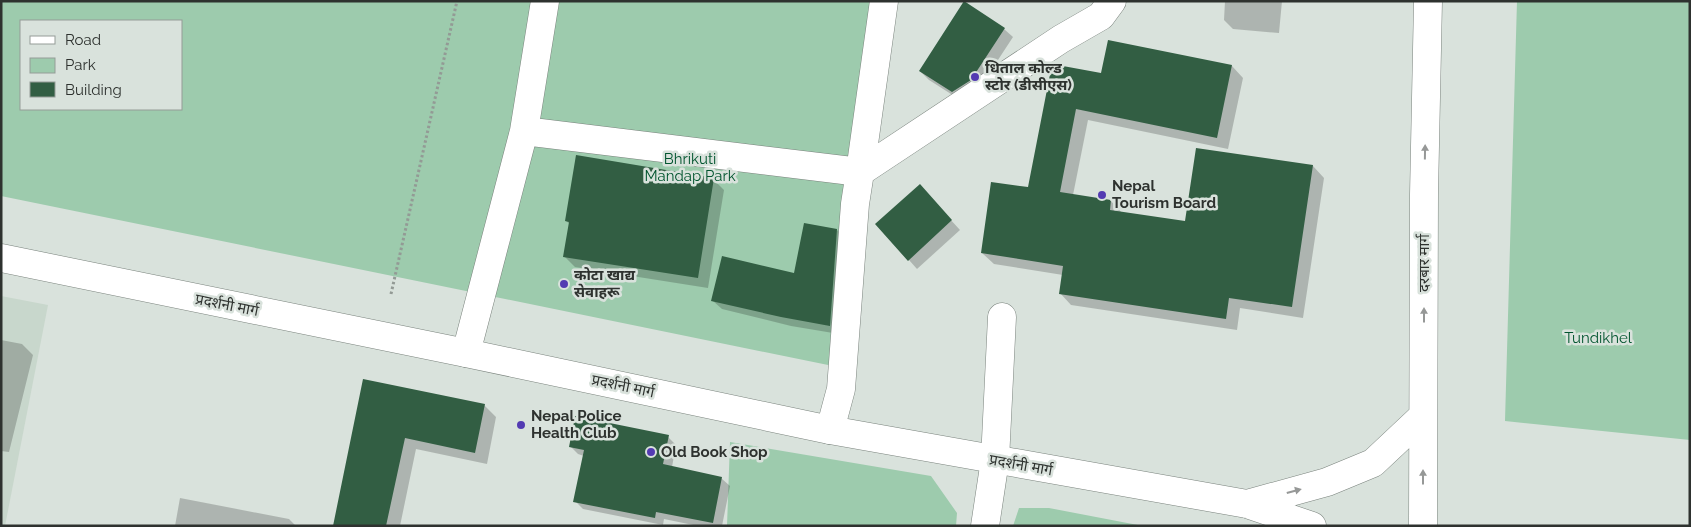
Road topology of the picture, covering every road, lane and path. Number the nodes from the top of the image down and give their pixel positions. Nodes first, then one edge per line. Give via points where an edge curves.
1 (458, 1) edge
2 (545, 1) edge
3 (884, 1) edge
4 (1112, 1) edge
5 (1428, 1) edge
6 (524, 131) junction
7 (860, 172) junction
8 (1, 258) edge
9 (391, 294) dead end
10 (1002, 317) dead end
11 (466, 353) junction
12 (1423, 416) junction
13 (830, 430) junction
14 (996, 460) junction
15 (1247, 504) junction
16 (985, 526) edge
17 (1312, 526) edge
18 (1423, 526) edge

1 - 9 path
2 - 6 main road
3 - 7 main road
4 - 7 main road via 1101,16
12 -> 5 main road, दरबार मार्ग
6 - 7 main road
6 - 11 main road
7 - 13 main road via 841,389
8 - 11 main road, प्रदर्शनी मार्ग
10 - 14 main road
11 - 13 main road, प्रदर्शनी मार्ग
15 -> 12 main road, प्रदर्शनी मार्ग via 1327,482 1373,463
18 -> 12 main road, दरबार मार्ग
13 - 14 main road, प्रदर्शनी मार्ग
14 - 15 main road, प्रदर्शनी मार्ग
14 - 16 main road
15 - 17 main road, प्रदर्शनी मार्ग

